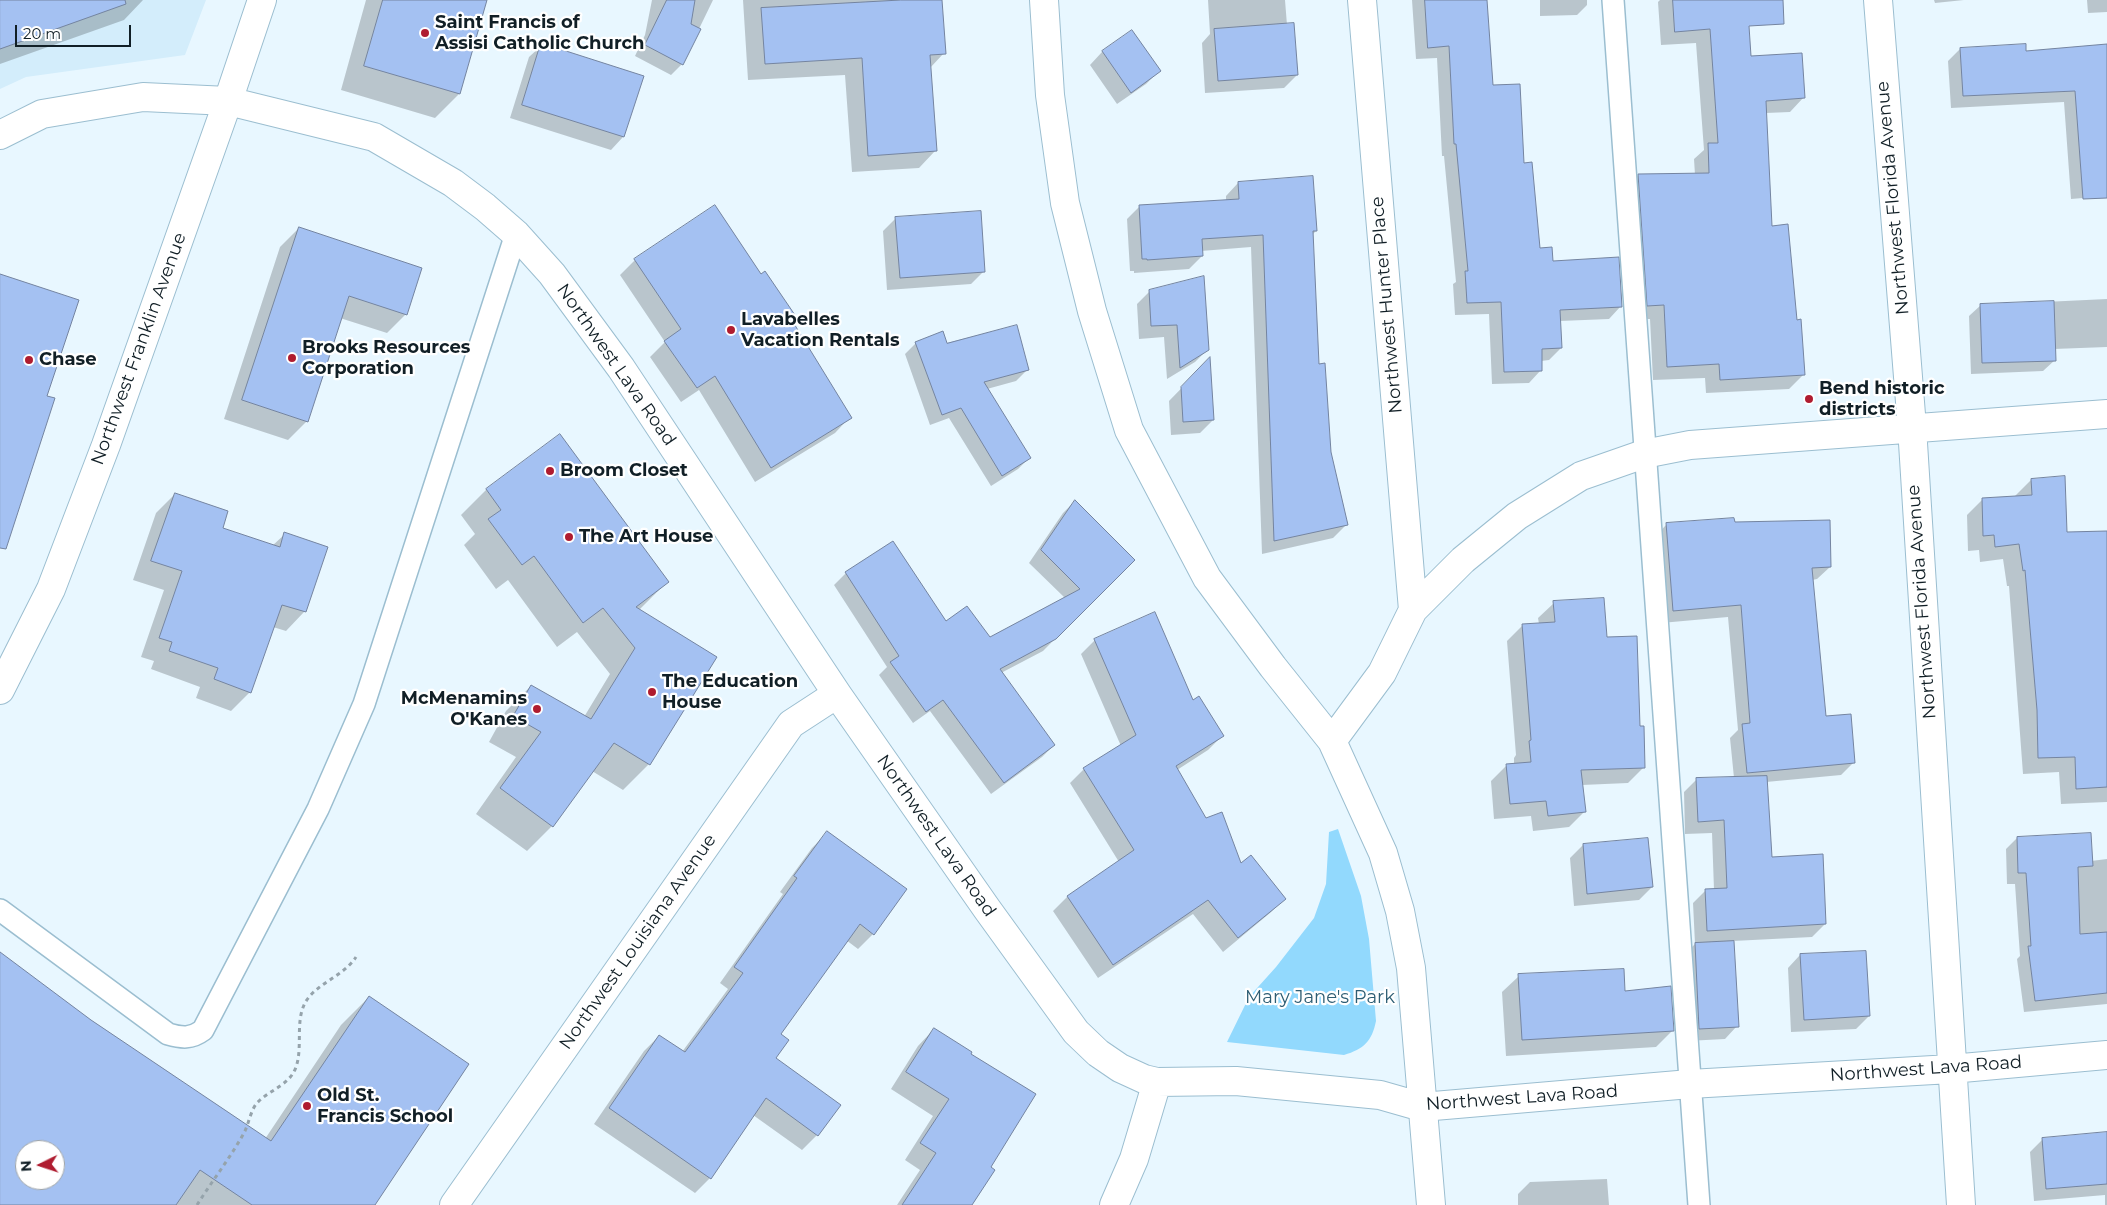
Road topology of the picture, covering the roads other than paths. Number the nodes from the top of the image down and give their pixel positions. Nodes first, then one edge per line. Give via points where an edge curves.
1 (262, 0) edge
2 (1044, 0) edge
3 (1362, 0) edge
4 (1613, 0) edge
5 (1878, 0) edge
6 (228, 101) junction
7 (0, 135) edge
8 (516, 234) junction
9 (2107, 414) edge
10 (1912, 427) junction
11 (1644, 454) junction
12 (1412, 610) junction
13 (0, 690) edge
14 (837, 694) junction
15 (1332, 741) junction
16 (0, 910) edge
17 (2107, 1055) edge
18 (1951, 1068) junction
19 (1157, 1082) junction
20 (1690, 1084) junction
21 (1422, 1107) junction
22 (454, 1205) edge
23 (1114, 1205) edge
24 (1431, 1205) edge
25 (1699, 1205) edge
26 (1960, 1205) edge

1 - 6 street, Northwest Franklin Avenue
2 - 15 street via 1050,95 1065,203 1092,311 1129,430 1207,578 1272,667
3 - 12 street, Northwest Hunter Place
4 - 11 lane
5 - 10 street, Northwest Florida Avenue
6 - 7 street, Northwest Lava Road via 143,97 42,114
6 - 8 street, Northwest Lava Road via 374,137 453,183
6 - 13 street, Northwest Franklin Avenue via 51,589
8 - 14 street, Northwest Lava Road via 552,274 621,368
8 - 16 lane via 364,704 318,808 203,1030 186,1038 168,1034
9 - 10 street
10 - 11 street via 1690,444
10 - 18 street, Northwest Florida Avenue
11 - 12 street via 1581,476 1517,516 1463,560
11 - 20 lane
12 - 15 street via 1382,673
14 - 19 street, Northwest Lava Road via 1076,1032 1120,1068
14 - 22 street, Northwest Louisiana Avenue via 791,724
15 - 21 street via 1384,853 1400,911 1411,968
17 - 18 street, Northwest Lava Road
18 - 20 street, Northwest Lava Road
18 - 26 street, Northwest Florida Avenue
19 - 21 street, Northwest Lava Road via 1245,1082 1380,1095
19 - 23 street via 1134,1159
20 - 21 street, Northwest Lava Road
20 - 25 lane
21 - 24 street

